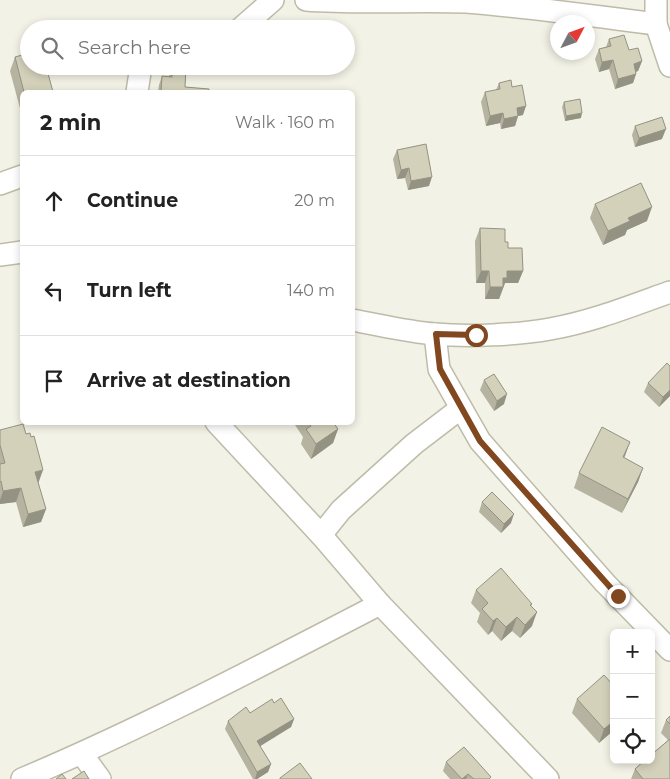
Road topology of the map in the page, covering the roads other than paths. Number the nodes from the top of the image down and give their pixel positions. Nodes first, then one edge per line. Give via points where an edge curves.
1 (273, 0) edge
2 (306, 0) edge
3 (656, 0) edge
4 (250, 20) edge
5 (656, 24) junction
6 (670, 66) edge
7 (140, 75) edge
8 (137, 90) edge
9 (20, 177) edge
10 (0, 184) edge
11 (20, 252) edge
12 (0, 255) edge
13 (670, 292) edge
14 (355, 320) edge
15 (436, 334) junction
16 (462, 408) junction
17 (219, 425) edge
18 (321, 535) junction
19 (380, 604) junction
20 (670, 650) edge
21 (82, 754) junction
22 (22, 779) edge
23 (100, 779) edge
24 (548, 779) edge

1 - 4 street
2 - 5 street via 466,2
3 - 5 street
5 - 6 street
7 - 8 street
9 - 10 street
11 - 12 street
13 - 15 street via 549,330
14 - 15 street
15 - 16 street via 440,369
16 - 18 street via 414,444 341,510
16 - 20 street via 480,441 605,583
17 - 18 street
18 - 19 street
19 - 21 street
19 - 24 street
21 - 22 street
21 - 23 street

